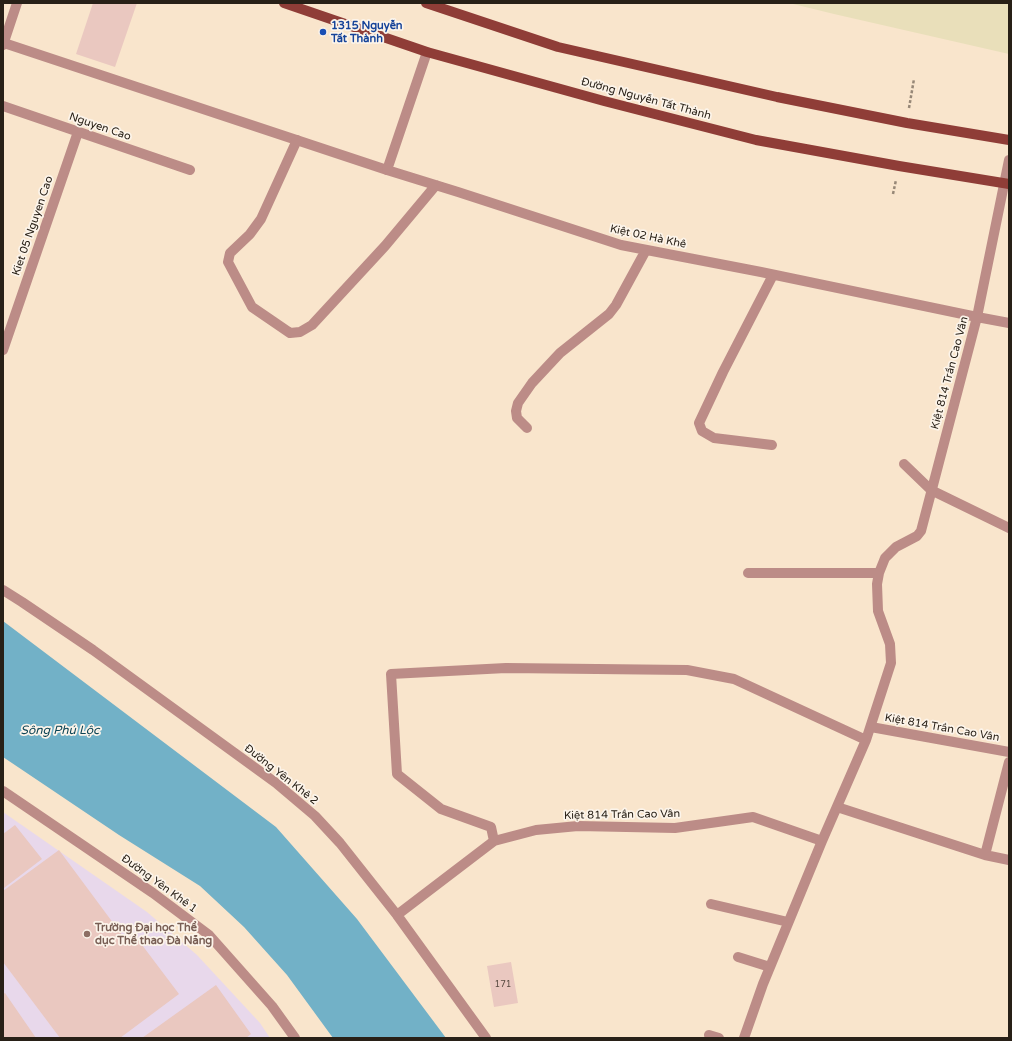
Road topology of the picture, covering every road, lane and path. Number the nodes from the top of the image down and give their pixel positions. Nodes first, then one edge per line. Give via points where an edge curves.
1 (17, 3) edge
2 (284, 3) edge
3 (426, 3) edge
4 (3, 44) edge
5 (427, 52) junction
6 (914, 79) dead end
7 (3, 106) edge
8 (907, 123) junction
9 (78, 132) junction
10 (297, 140) junction
11 (1009, 140) edge
12 (1009, 160) edge
13 (190, 170) dead end
14 (387, 170) junction
15 (1007, 184) edge
16 (436, 185) junction
17 (646, 250) junction
18 (773, 275) junction
19 (977, 317) junction
20 (1009, 323) edge
21 (3, 350) edge
22 (527, 428) dead end
23 (772, 445) dead end
24 (904, 464) dead end
25 (931, 490) junction
26 (1009, 528) edge
27 (748, 573) dead end
28 (879, 573) junction
29 (3, 590) edge
30 (871, 727) junction
31 (866, 740) junction
32 (1009, 752) edge
33 (1009, 762) edge
34 (3, 791) edge
35 (837, 807) junction
36 (494, 841) junction
37 (822, 841) junction
38 (985, 855) junction
39 (1009, 860) edge
40 (711, 904) dead end
41 (397, 915) junction
42 (788, 922) junction
43 (738, 957) dead end
44 (770, 967) junction
45 (709, 1035) dead end
46 (295, 1038) edge
47 (486, 1038) edge
48 (719, 1038) edge
49 (744, 1038) edge

1 - 4 street
2 - 5 main road, Đường Nguyễn Tất Thành
3 - 8 main road via 558,47 777,97
4 - 10 street, Kiệt 02 Hà Khê
5 - 14 street
5 - 15 main road, Đường Nguyễn Tất Thành via 756,140
6 - 8 path
7 - 9 street, Nguyen Cao
8 - 11 main road
9 - 13 street, Nguyen Cao
9 - 21 street, Kiet 05 Nguyen Cao
10 - 14 street, Kiệt 02 Hà Khê
10 - 16 street via 261,219 230,253 228,262 252,307 290,333 300,332 312,325 385,246
12 - 15 street, Kiệt 814 Trần Cao Vân
14 - 16 street, Kiệt 02 Hà Khê
15 - 19 street, Kiệt 814 Trần Cao Vân
16 - 17 street, Kiệt 02 Hà Khê via 621,245
17 - 18 street, Kiệt 02 Hà Khê
17 - 22 street via 609,314 560,353 532,383 518,403 517,418
18 - 19 street, Kiệt 02 Hà Khê
18 - 23 street via 723,372 700,424 702,431 714,438
19 - 20 street, Kiệt 02 Hà Khê
19 - 25 street, Kiệt 814 Trần Cao Vân
24 - 25 street
25 - 26 street
25 - 28 street, Kiệt 814 Trần Cao Vân via 921,531 917,536 896,547 885,558
27 - 28 street
28 - 30 street, Kiệt 814 Trần Cao Vân via 878,611 890,644 891,663
29 - 41 street, Đường Yên Khê 2 via 93,650 276,783 340,843
30 - 31 street, Kiệt 814 Trần Cao Vân
30 - 32 street, Kiệt 814 Trần Cao Vân
31 - 35 street, Kiệt 814 Trần Cao Vân
31 - 36 street via 734,679 687,670 506,668 391,674 397,774 441,809 491,827
33 - 38 street
34 - 46 street, Đường Yên Khê 1 via 153,893 209,935 272,1006
35 - 37 street, Kiệt 814 Trần Cao Vân
35 - 38 street
36 - 37 street, Kiệt 814 Trần Cao Vân via 536,830 578,826 675,828 753,817
36 - 41 street, Kiệt 814 Trần Cao Vân
37 - 42 street, Kiệt 814 Trần Cao Vân
38 - 39 street
40 - 42 street
41 - 47 street, Đường Yên Khê 2
42 - 44 street, Kiệt 814 Trần Cao Vân
43 - 44 street
44 - 49 street, Kiệt 814 Trần Cao Vân
45 - 48 street

